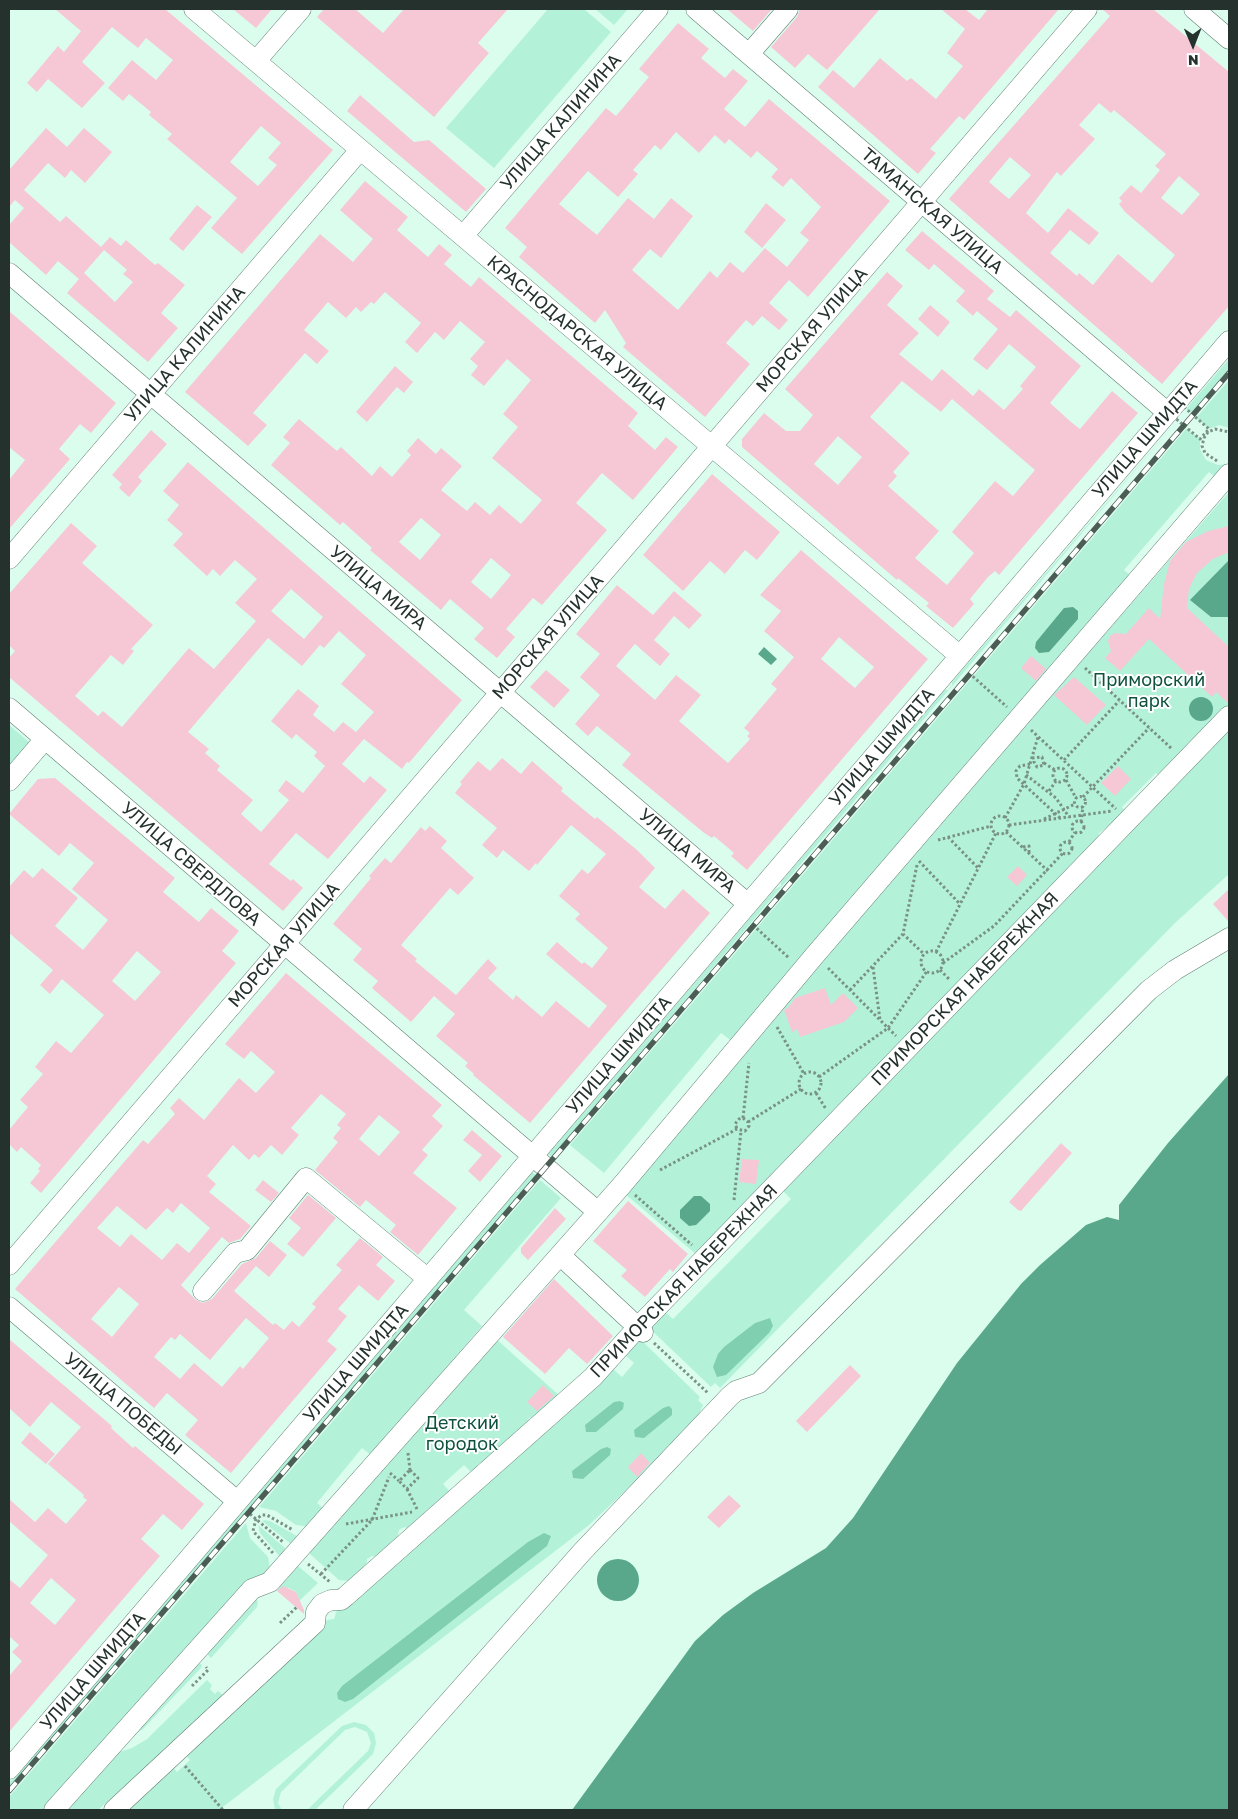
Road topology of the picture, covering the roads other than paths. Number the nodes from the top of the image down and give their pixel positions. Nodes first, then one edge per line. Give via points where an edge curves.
1 (194, 9) edge
2 (301, 9) edge
3 (658, 9) edge
4 (696, 9) edge
5 (788, 9) edge
6 (1087, 9) edge
7 (1194, 9) edge
8 (1229, 39) edge
9 (749, 54) junction
10 (256, 61) junction
11 (360, 150) junction
12 (922, 202) junction
13 (463, 236) junction
14 (9, 273) edge
15 (1229, 341) edge
16 (151, 394) junction
17 (1168, 413) junction
18 (711, 446) junction
19 (1226, 467) edge
20 (9, 560) edge
21 (963, 663) junction
22 (500, 692) junction
23 (9, 708) edge
24 (1229, 716) edge
25 (44, 740) junction
26 (9, 781) edge
27 (747, 912) junction
28 (1229, 938) edge
29 (285, 945) junction
30 (532, 1157) junction
31 (598, 1212) junction
32 (560, 1255) junction
33 (9, 1265) edge
34 (428, 1279) junction
35 (203, 1290) dead end
36 (9, 1307) edge
37 (640, 1330) junction
38 (244, 1508) junction
39 (9, 1769) edge
40 (54, 1810) edge
41 (114, 1810) edge
42 (353, 1810) edge

1 - 10 street, КРАСНОДАРСКАЯ УЛИЦА
2 - 10 street
3 - 13 street, УЛИЦА КАЛИНИНА
4 - 9 street, ТАМАНСКАЯ УЛИЦА
5 - 9 street
6 - 12 street, МОРСКАЯ УЛИЦА
7 - 8 street
9 - 12 street, ТАМАНСКАЯ УЛИЦА
10 - 11 street, КРАСНОДАРСКАЯ УЛИЦА
11 - 13 street, КРАСНОДАРСКАЯ УЛИЦА
11 - 16 street, УЛИЦА КАЛИНИНА
12 - 17 street, ТАМАНСКАЯ УЛИЦА
12 - 18 street, МОРСКАЯ УЛИЦА
13 - 18 street, КРАСНОДАРСКАЯ УЛИЦА
14 - 16 street, УЛИЦА МИРА
15 - 17 street, УЛИЦА ШМИДТА
16 - 20 street, УЛИЦА КАЛИНИНА
16 - 22 street, УЛИЦА МИРА
17 - 21 street, УЛИЦА ШМИДТА
18 - 21 street, КРАСНОДАРСКАЯ УЛИЦА
18 - 22 street, МОРСКАЯ УЛИЦА
19 - 31 street via 924,836 809,962
21 - 27 street, УЛИЦА ШМИДТА
22 - 27 street, УЛИЦА МИРА
22 - 29 street, МОРСКАЯ УЛИЦА
23 - 25 street, УЛИЦА СВЕРДЛОВА
24 - 37 street, ПРИМОРСКАЯ НАБЕРЕЖНАЯ via 706,1257
25 - 26 street
25 - 29 street, УЛИЦА СВЕРДЛОВА
27 - 30 street, УЛИЦА ШМИДТА
28 - 42 street via 1174,970 1149,990 759,1383 730,1396 582,1552
29 - 30 street, УЛИЦА СВЕРДЛОВА
29 - 33 street, МОРСКАЯ УЛИЦА
30 - 31 street, УЛИЦА СВЕРДЛОВА
30 - 34 street, УЛИЦА ШМИДТА
31 - 32 street
32 - 37 street
32 - 40 street via 270,1582 252,1589
34 - 35 street via 306,1178 247,1250 235,1253
34 - 38 street, УЛИЦА ШМИДТА
36 - 38 street, УЛИЦА ПОБЕДЫ
37 - 41 street, ПРИМОРСКАЯ НАБЕРЕЖНАЯ via 593,1376 341,1600 322,1604 316,1612 315,1623
38 - 39 street, УЛИЦА ШМИДТА

